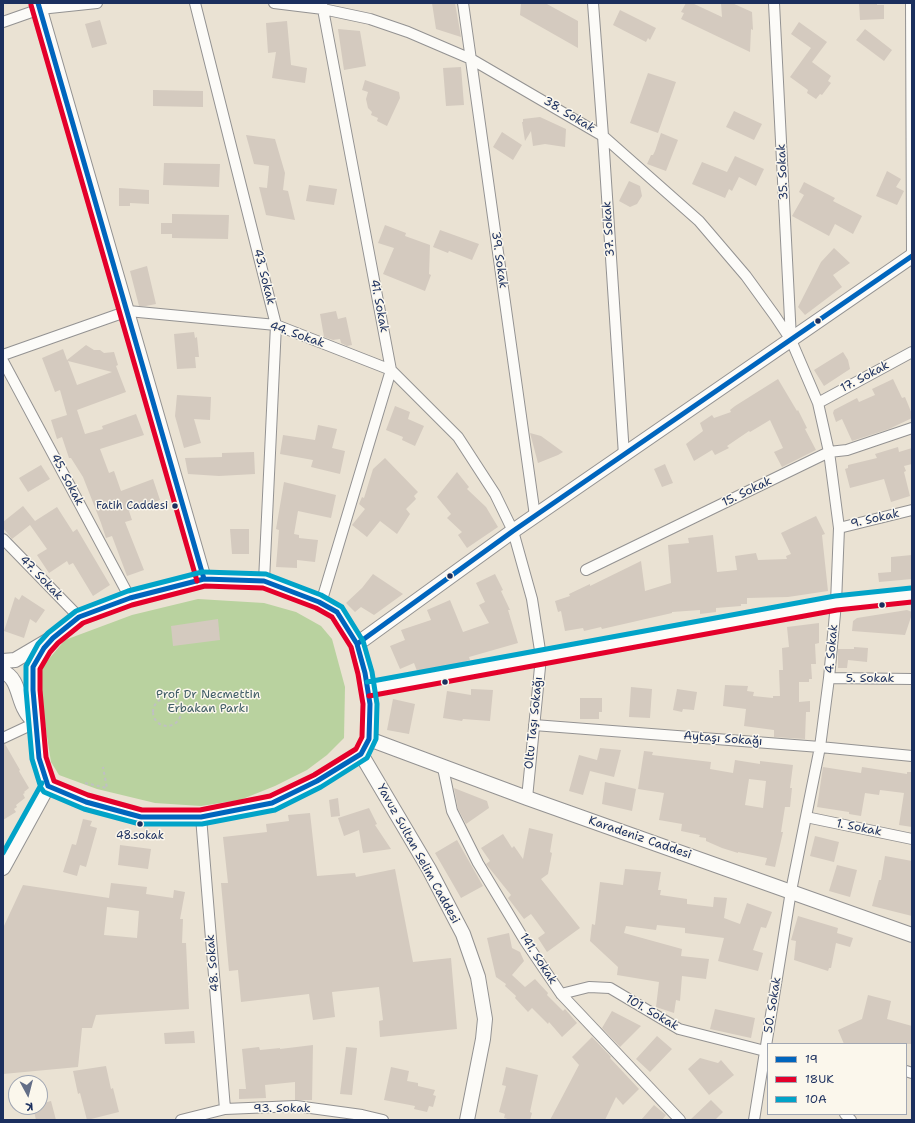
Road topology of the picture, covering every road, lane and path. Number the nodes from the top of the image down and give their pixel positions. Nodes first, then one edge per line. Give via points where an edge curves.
1 (97, 3) edge
2 (195, 3) edge
3 (274, 3) edge
4 (463, 3) edge
5 (593, 3) edge
6 (774, 3) edge
7 (911, 3) edge
8 (39, 6) edge
9 (323, 6) edge
10 (3, 22) edge
11 (471, 59) junction
12 (603, 136) junction
13 (912, 256) edge
14 (128, 311) junction
15 (276, 325) junction
16 (791, 340) junction
17 (912, 352) edge
18 (3, 354) edge
19 (3, 362) edge
20 (391, 370) junction
21 (818, 403) junction
22 (912, 428) edge
23 (829, 452) junction
24 (624, 455) junction
25 (912, 510) edge
26 (535, 516) junction
27 (839, 528) junction
28 (513, 531) junction
29 (3, 539) edge
30 (586, 570) dead end
31 (204, 579) junction
32 (264, 582) junction
33 (912, 595) edge
34 (130, 598) junction
35 (321, 603) junction
36 (836, 603) junction
37 (79, 617) junction
38 (53, 638) junction
39 (357, 644) junction
40 (541, 657) junction
41 (3, 661) edge
42 (3, 672) edge
43 (829, 678) junction
44 (912, 679) edge
45 (368, 689) junction
46 (162, 699) joint
47 (35, 723) junction
48 (534, 725) junction
49 (3, 738) edge
50 (368, 739) junction
51 (820, 747) junction
52 (361, 754) junction
53 (912, 756) edge
54 (103, 767) dead end
55 (443, 768) junction
56 (85, 783) dead end
57 (48, 786) junction
58 (527, 798) junction
59 (201, 816) junction
60 (806, 817) junction
61 (912, 839) edge
62 (3, 868) edge
63 (791, 891) junction
64 (912, 935) edge
65 (561, 994) junction
66 (768, 1043) edge
67 (767, 1052) edge
68 (225, 1109) junction
69 (181, 1120) edge
70 (383, 1120) edge
71 (467, 1120) edge
72 (680, 1120) edge
73 (754, 1120) edge

1 - 8 street
2 - 15 street, 43. Sokak
3 - 9 street, 38. Sokak
4 - 11 street, 39. Sokak
5 - 12 street, 37. Sokak
6 - 16 street, 35. Sokak
7 - 13 street
8 - 10 street
8 - 14 street
9 - 11 street, 38. Sokak via 408,32
9 - 20 street, 41. Sokak
11 - 12 street, 38. Sokak
11 - 26 street, 39. Sokak
12 - 16 street, 38. Sokak via 699,220 746,276
12 - 24 street, 37. Sokak
13 - 16 street
14 - 15 street, 44. Sokak
14 - 18 street, 44. Sokak
14 - 31 street
15 - 20 street, 44. Sokak
15 - 32 street, 43. Sokak
16 - 21 street, 4. Sokak
16 - 24 street
17 - 21 street, 17. Sokak
19 - 34 street, 45. Sokak
20 - 28 street, 44. Sokak via 458,438 495,494
20 - 35 street, 41. Sokak
21 - 23 street, 4. Sokak
22 - 23 street, 15. Sokak via 847,450
23 - 27 street, 4. Sokak
23 - 30 street, 15. Sokak
24 - 26 street
25 - 27 street, 9. Sokak
26 - 28 street
27 - 36 street, 4. Sokak
28 - 39 street
28 - 40 street, Oltu Taşı Sokağı via 532,599
29 - 37 street, 47. Sokak
31 - 32 street
31 - 34 street
32 - 35 street
33 - 36 street
34 - 37 street
35 - 39 street via 337,612
36 - 40 street
36 - 43 street, 4. Sokak
37 - 38 street
38 - 41 street via 15,660
38 - 47 street via 33,667
39 - 45 street
40 - 45 street
40 - 48 street, Oltu Taşı Sokağı
42 - 47 street via 15,684 24,710
43 - 44 street, 5. Sokak
43 - 51 street, 4. Sokak
45 - 50 street
46 - 46 path via 156,703 154,714 157,721 170,725 179,719 180,706 171,698
47 - 49 street
47 - 57 street via 39,758
48 - 51 street, Aytaşı Sokağı
48 - 58 street, Oltu Taşı Sokağı
50 - 52 street
50 - 55 street, Karadeniz Caddesi
51 - 53 street, Aytaşı Sokağı
51 - 60 street, 4. Sokak
52 - 59 street via 316,782 272,803
52 - 71 street, Yavuz Sultan Selim Caddesi via 429,869 463,934 478,977 485,1019
54 - 56 path via 107,788
55 - 58 street, Karadeniz Caddesi
55 - 65 street, 141. Sokak via 452,811 478,863 525,941
57 - 59 street via 86,802 141,816
57 - 62 street
58 - 63 street, Karadeniz Caddesi
59 - 68 street, 48. Sokak
60 - 61 street, 1. Sokak
60 - 63 street, 4. Sokak
63 - 64 street, Karadeniz Caddesi
63 - 66 street, 50. Sokak
65 - 67 street, 101. Sokak via 589,987 610,988 680,1030
65 - 72 street, 141. Sokak
67 - 73 street, 50. Sokak
68 - 69 street, 93. Sokak
68 - 70 street, 93. Sokak via 296,1106

